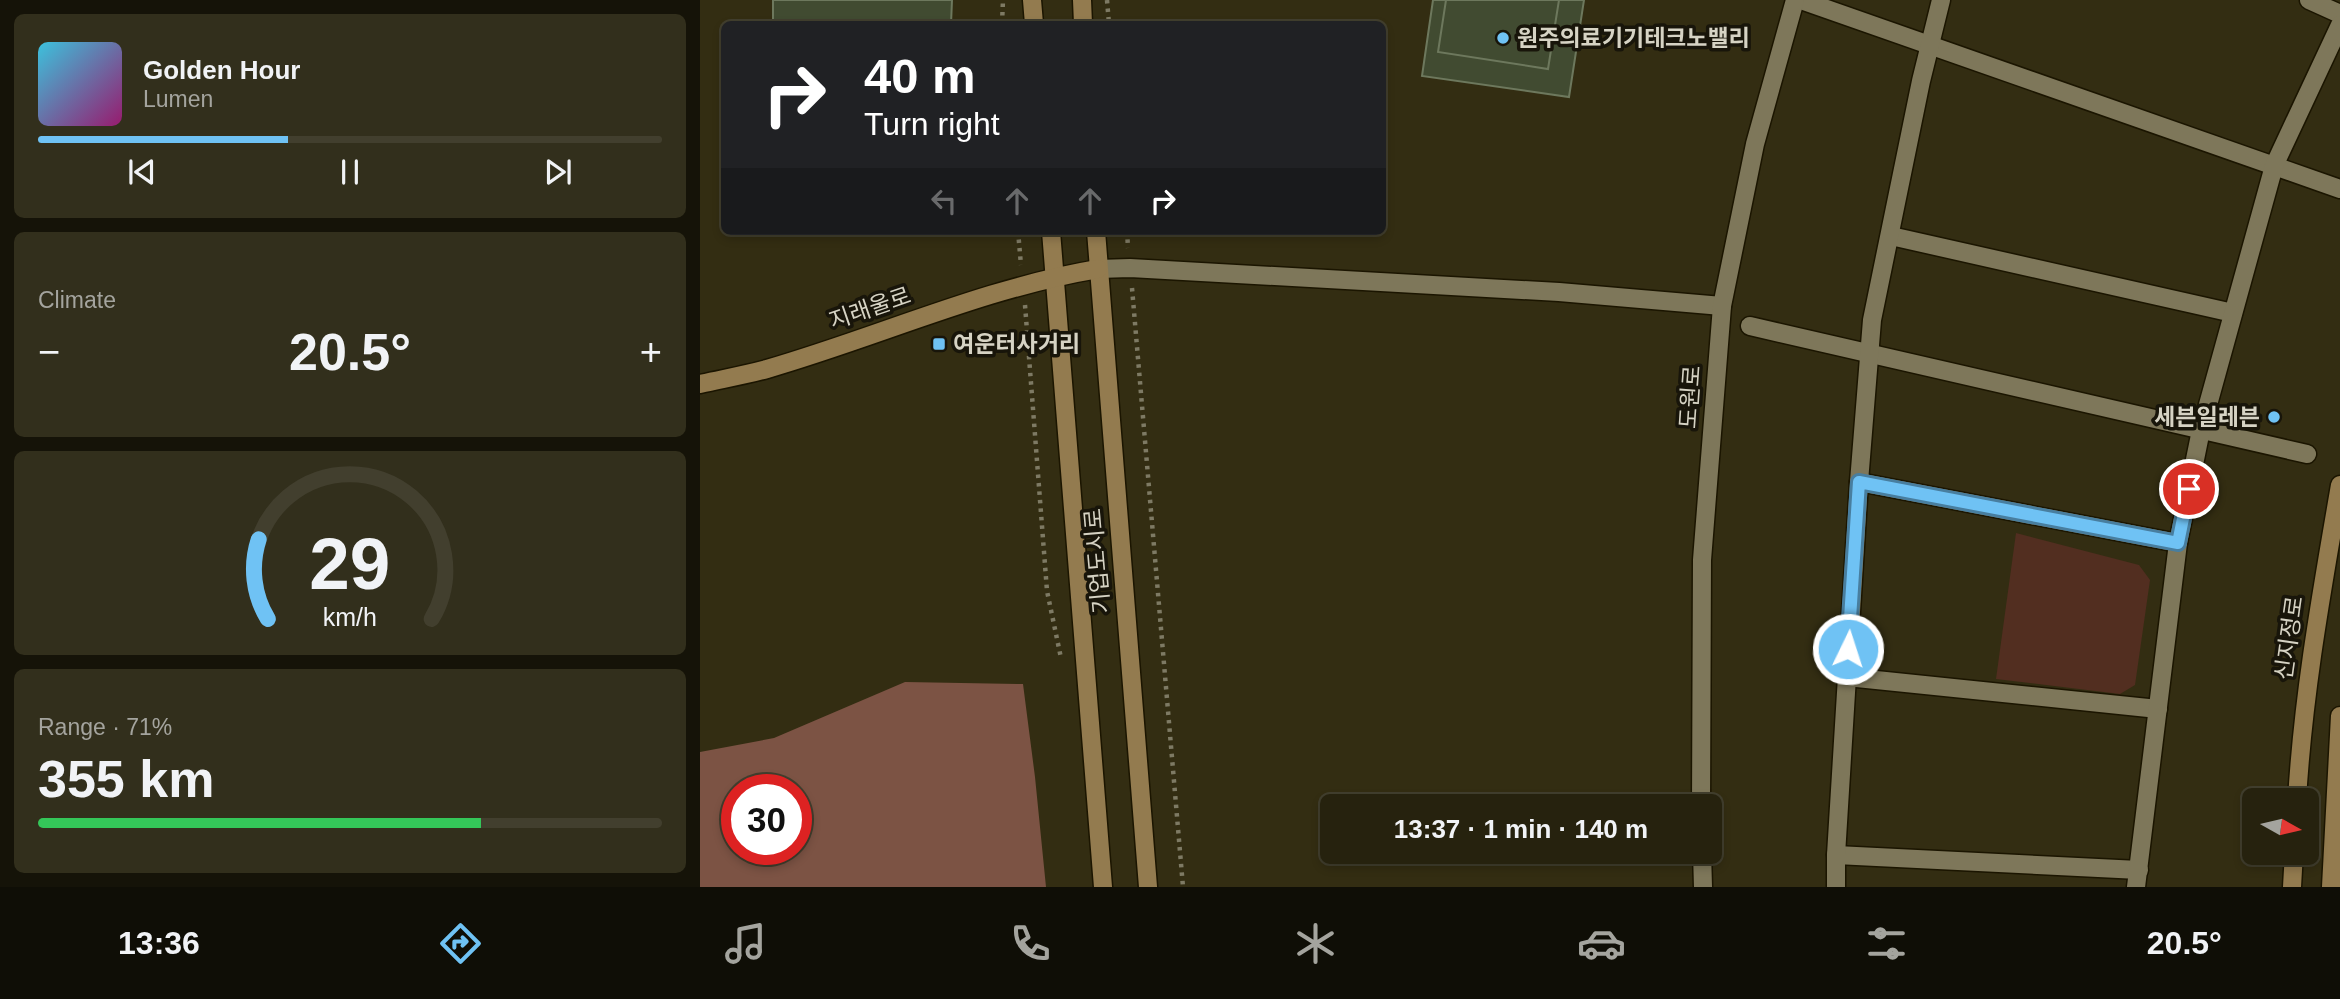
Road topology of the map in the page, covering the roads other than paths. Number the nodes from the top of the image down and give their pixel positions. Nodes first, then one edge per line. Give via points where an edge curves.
1 (1032, 0) edge
2 (1082, 0) edge
3 (1795, 0) edge
4 (1801, 0) edge
5 (1941, 0) edge
6 (2309, 0) edge
7 (2340, 14) edge
8 (1034, 21) edge
9 (1083, 21) edge
10 (2340, 25) edge
11 (1930, 44) junction
12 (2274, 166) junction
13 (2340, 189) edge
14 (1051, 235) edge
15 (1096, 235) edge
16 (1891, 236) junction
17 (1098, 269) junction
18 (1055, 276) junction
19 (1722, 306) junction
20 (2233, 313) junction
21 (1750, 326) dead end
22 (1871, 355) junction
23 (700, 384) edge
24 (2201, 430) junction
25 (2307, 454) dead end
26 (1859, 482) junction
27 (2340, 485) edge
28 (2178, 543) junction
29 (1847, 677) junction
30 (2158, 709) junction
31 (2340, 716) edge
32 (2298, 788) edge
33 (1701, 794) edge
34 (1836, 855) junction
35 (1702, 864) edge
36 (2293, 865) edge
37 (2137, 878) edge
38 (1103, 887) edge
39 (1148, 887) edge
40 (1703, 887) edge
41 (1836, 887) edge
42 (2292, 887) edge
43 (2331, 887) edge

1 - 8 street
2 - 9 street
3 - 19 street, 도원로 via 1755,144
4 - 11 street
5 - 11 street
6 - 7 street
10 - 12 street
11 - 12 street
11 - 16 street
12 - 13 street
12 - 20 street
14 - 18 street, 기업도시로
15 - 17 street, 기업도시로
16 - 20 street
16 - 22 street via 1872,320
17 - 18 street, 지래울로
17 - 19 street via 1546,292
17 - 39 street, 기업도시로
18 - 23 street, 지래울로 via 767,369
18 - 38 street, 기업도시로
19 - 33 street, 도원로 via 1702,560
20 - 24 street
21 - 22 street
22 - 24 street
22 - 26 street
24 - 25 street
24 - 28 street
26 - 28 street
26 - 29 street
27 - 32 street, 신지정로 via 2306,689
28 - 30 street
29 - 30 street
29 - 34 street
30 - 37 street
31 - 43 street
34 - 37 street
34 - 41 street
35 - 40 street
36 - 42 street

